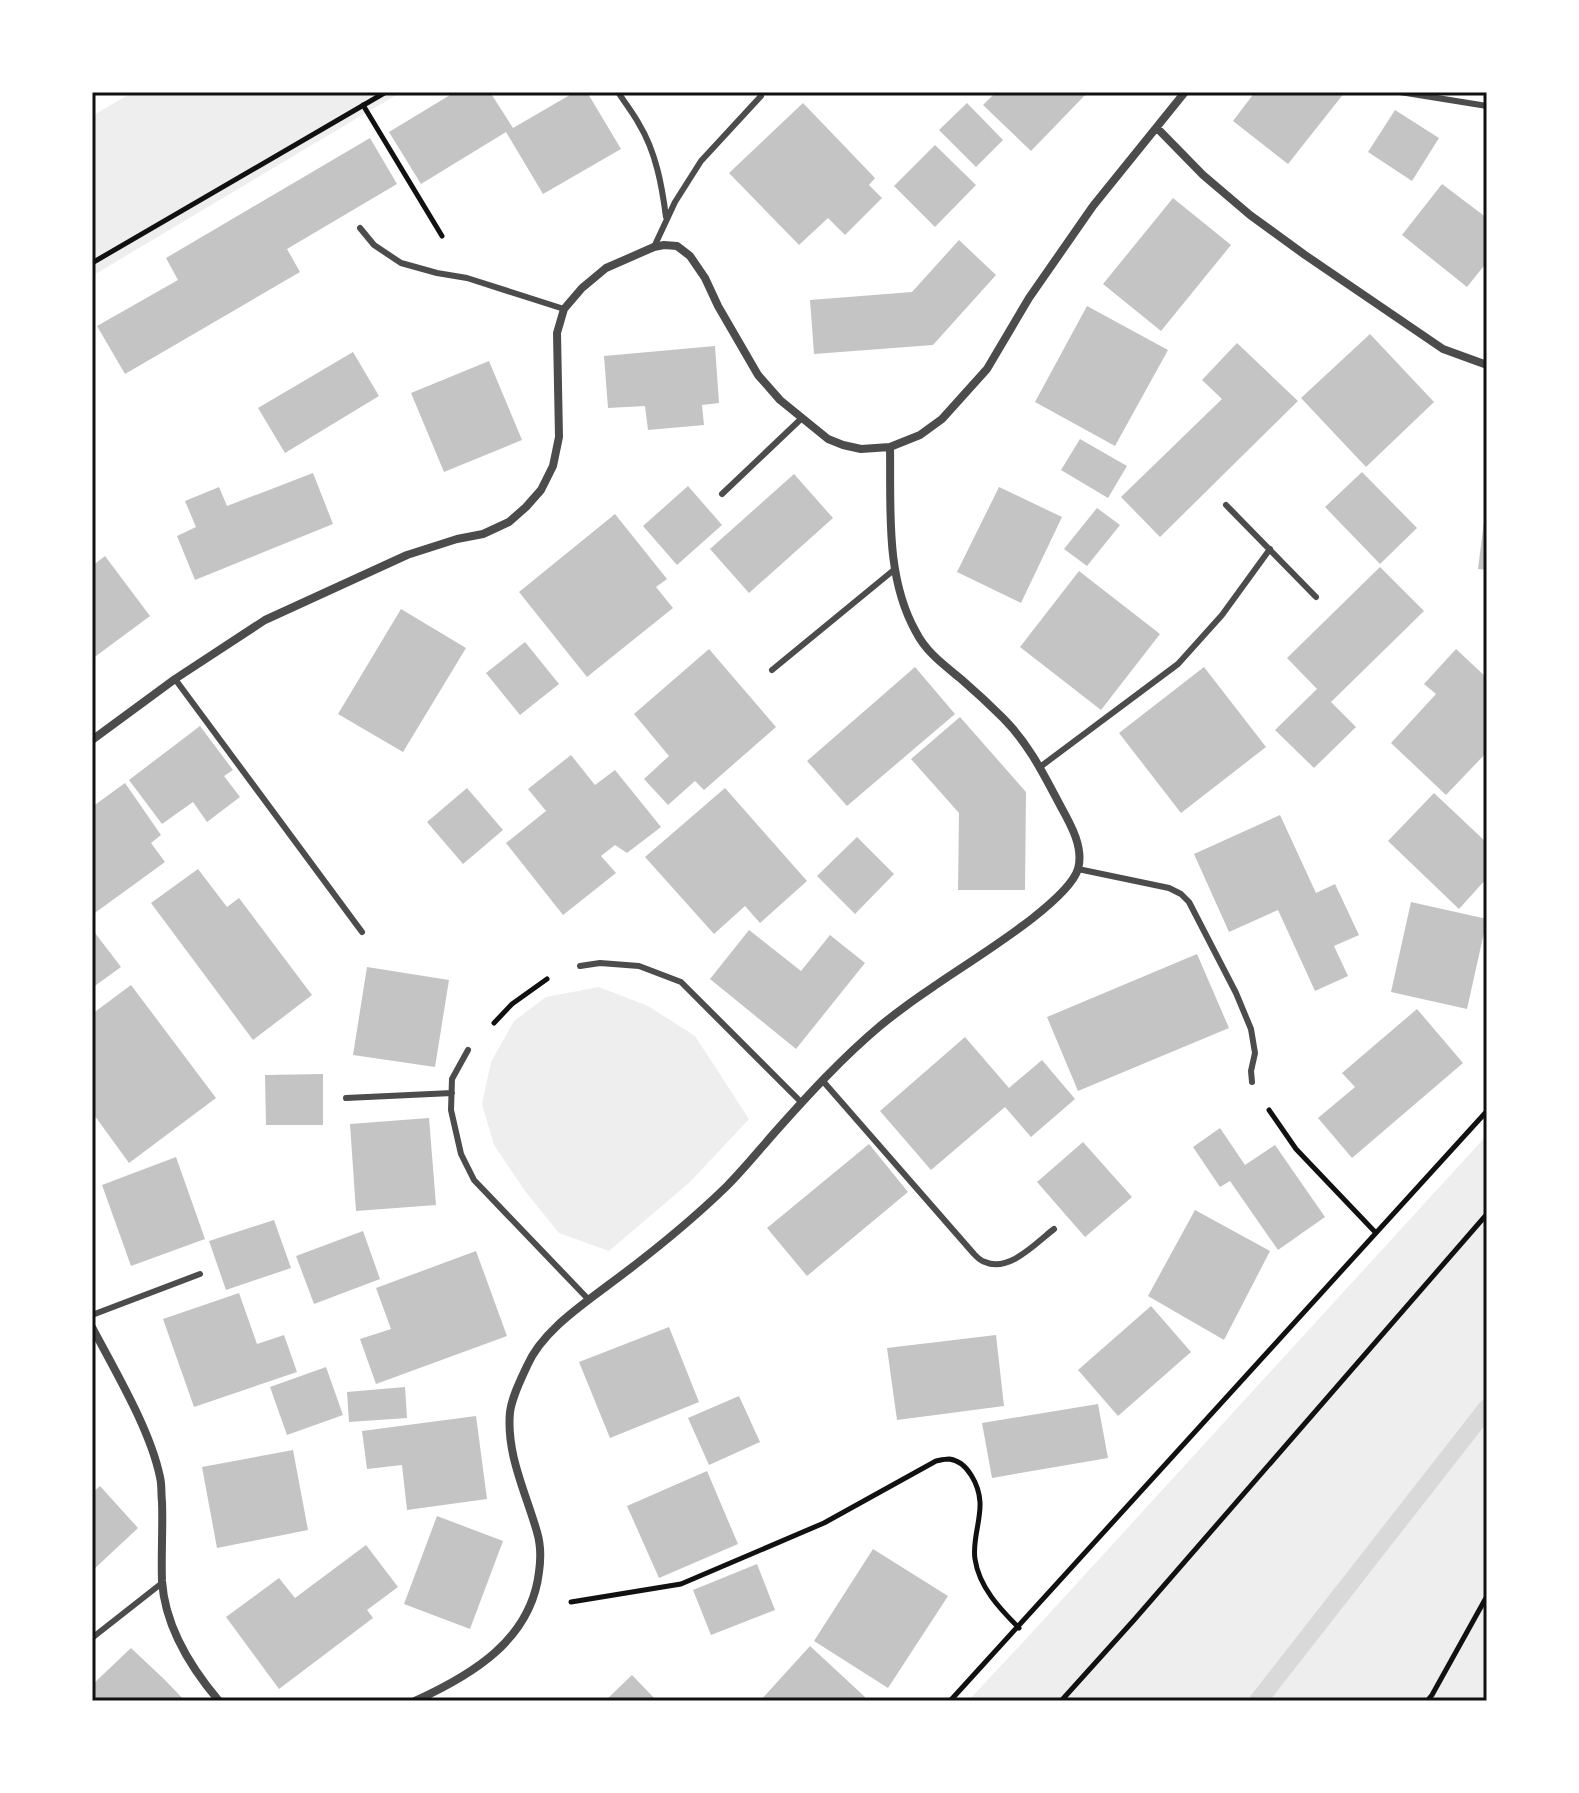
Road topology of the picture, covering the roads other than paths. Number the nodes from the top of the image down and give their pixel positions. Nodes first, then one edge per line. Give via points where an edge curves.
1 (618, 92) edge
2 (1185, 92) edge
3 (1400, 92) edge
4 (761, 96) dead end
5 (1487, 106) edge
6 (1157, 128) junction
7 (666, 218) junction
8 (360, 228) dead end
9 (654, 247) junction
10 (564, 309) junction
11 (1487, 365) edge
12 (802, 418) junction
13 (890, 447) junction
14 (722, 494) dead end
15 (1226, 505) dead end
16 (1270, 549) junction
17 (895, 569) junction
18 (1316, 597) dead end
19 (772, 670) dead end
20 (175, 679) junction
21 (92, 740) edge
22 (1040, 767) junction
23 (1078, 869) junction
24 (362, 932) dead end
25 (580, 966) road end
26 (468, 1050) road end
27 (822, 1080) junction
28 (1252, 1082) road end
29 (452, 1093) junction
30 (346, 1098) dead end
31 (801, 1102) junction
32 (1054, 1229) dead end
33 (200, 1274) dead end
34 (589, 1300) junction
35 (92, 1315) edge
36 (92, 1327) edge
37 (162, 1583) junction
38 (92, 1638) edge
39 (219, 1701) edge
40 (415, 1701) edge

1 - 7 lane via 651,150
2 - 6 street
3 - 5 lane
4 - 7 lane via 701,161
6 - 11 street via 1203,175 1305,255 1443,349
6 - 13 street via 1093,206 987,369 942,419
7 - 9 lane
8 - 10 lane via 401,263
9 - 10 street via 606,268
9 - 12 street via 677,246 690,256 758,375
10 - 20 street via 557,333 559,437 553,466 526,507 483,534 407,555 265,620
12 - 13 street via 843,445
12 - 14 lane
13 - 17 street
15 - 16 lane
16 - 18 lane
16 - 22 lane via 1178,664
17 - 19 lane
17 - 22 street via 906,611 924,644 1008,723
20 - 21 street
20 - 24 lane
22 - 23 street via 1078,843
23 - 27 street via 1054,901 881,1025
23 - 28 lane via 1169,888 1189,902 1251,1029
25 - 31 lane via 639,966 681,982
26 - 29 lane via 452,1079
27 - 31 street
27 - 32 lane via 985,1263 1014,1260
29 - 30 lane
29 - 34 lane via 461,1154 474,1180
31 - 34 street via 728,1184 662,1245
33 - 35 lane
34 - 40 street via 531,1357 510,1409 520,1483 539,1535 541,1557 531,1609 502,1647 470,1673
36 - 37 street via 135,1410 161,1479
37 - 38 lane
37 - 39 street via 178,1639

